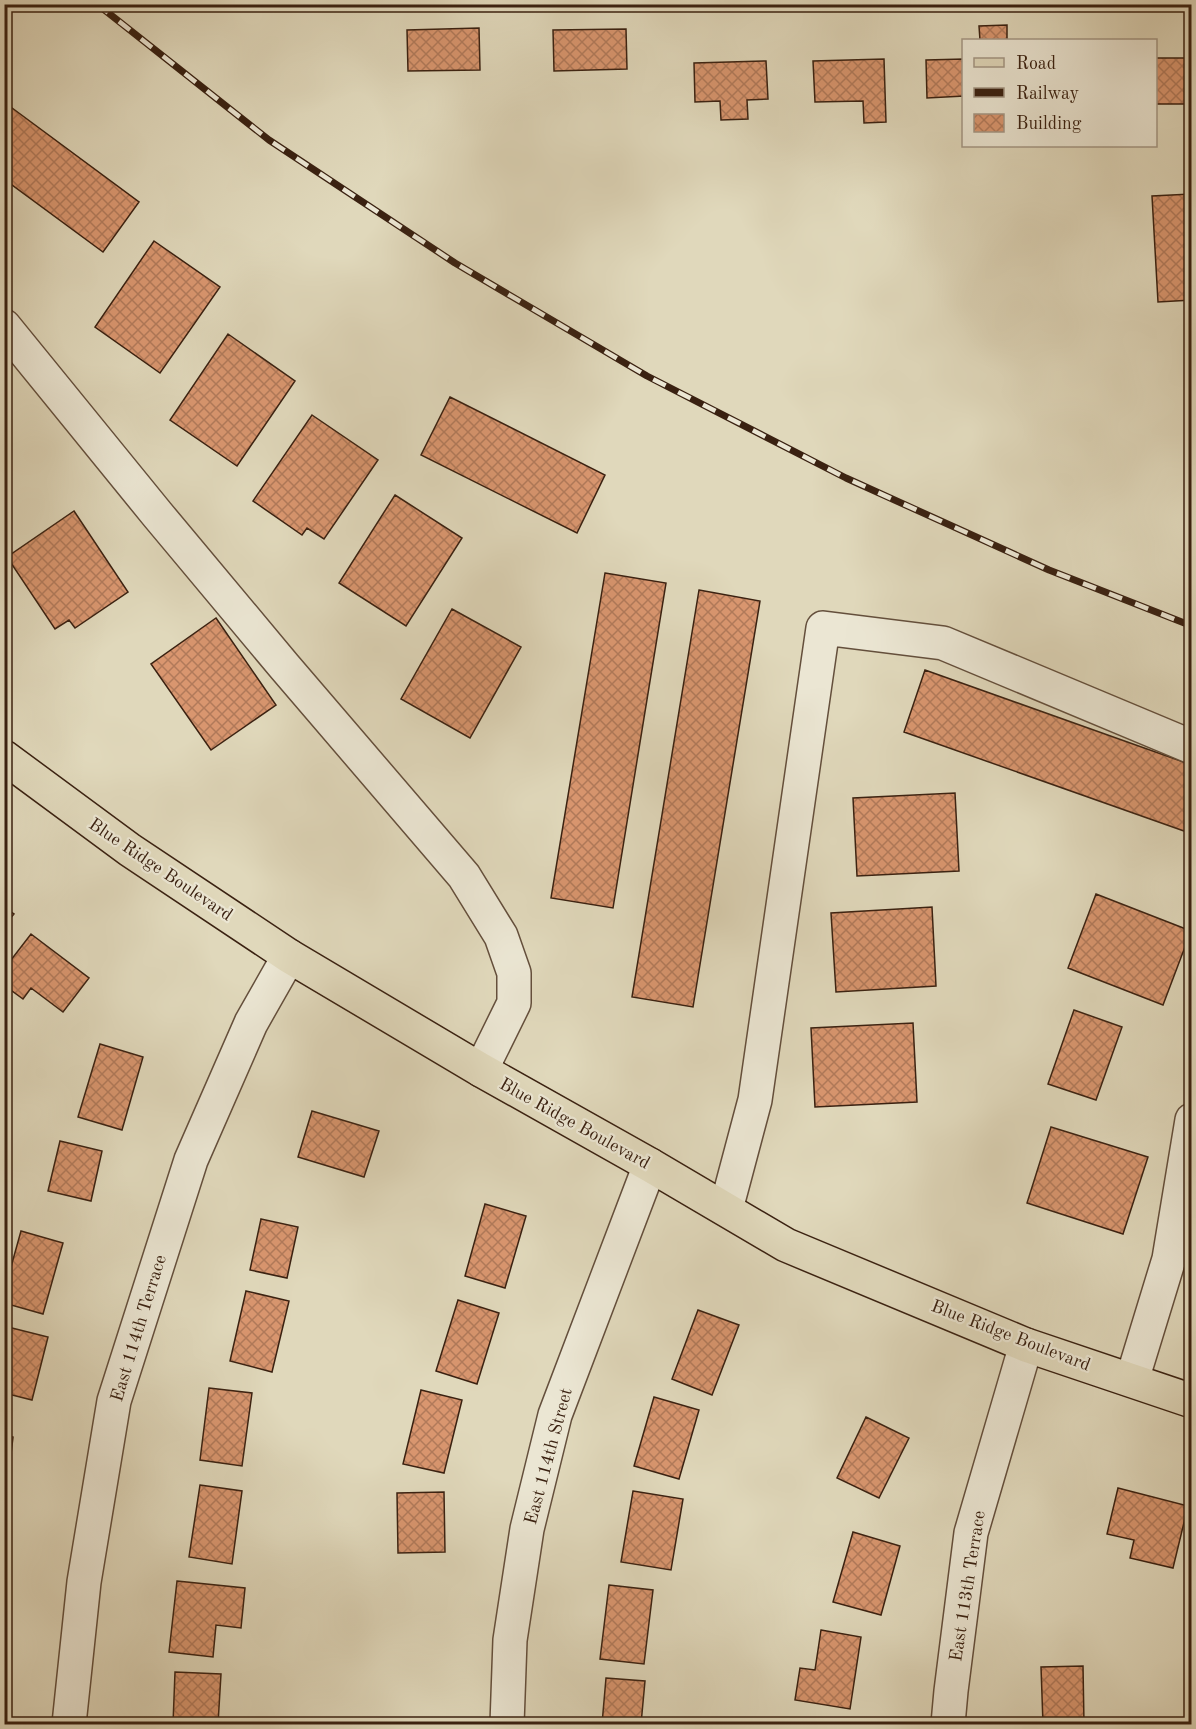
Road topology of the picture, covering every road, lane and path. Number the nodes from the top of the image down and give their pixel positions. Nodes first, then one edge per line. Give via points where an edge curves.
1 (4, 326) edge
2 (1191, 747) edge
3 (4, 757) edge
4 (290, 956) junction
5 (481, 1070) junction
6 (1191, 1120) edge
7 (650, 1165) junction
8 (726, 1209) junction
9 (1026, 1345) junction
10 (1132, 1380) junction
11 (1191, 1401) edge
12 (69, 1725) edge
13 (507, 1725) edge
14 (948, 1725) edge

1 - 5 street via 276,657 464,876 501,936 514,973 514,1003
2 - 8 street via 943,643 823,628 755,1100
3 - 4 main road, Blue Ridge Boulevard via 130,850
4 - 5 main road, Blue Ridge Boulevard
4 - 12 street, East 114th Terrace via 251,1023 190,1160 114,1401 84,1581
5 - 7 main road, Blue Ridge Boulevard
6 - 10 street via 1169,1258
7 - 8 main road, Blue Ridge Boulevard
7 - 13 street, East 114th Street via 555,1415 527,1529 512,1629
8 - 9 main road, Blue Ridge Boulevard via 786,1245
9 - 10 main road, Blue Ridge Boulevard
9 - 14 street, East 113th Terrace via 971,1533
10 - 11 main road, Blue Ridge Boulevard

